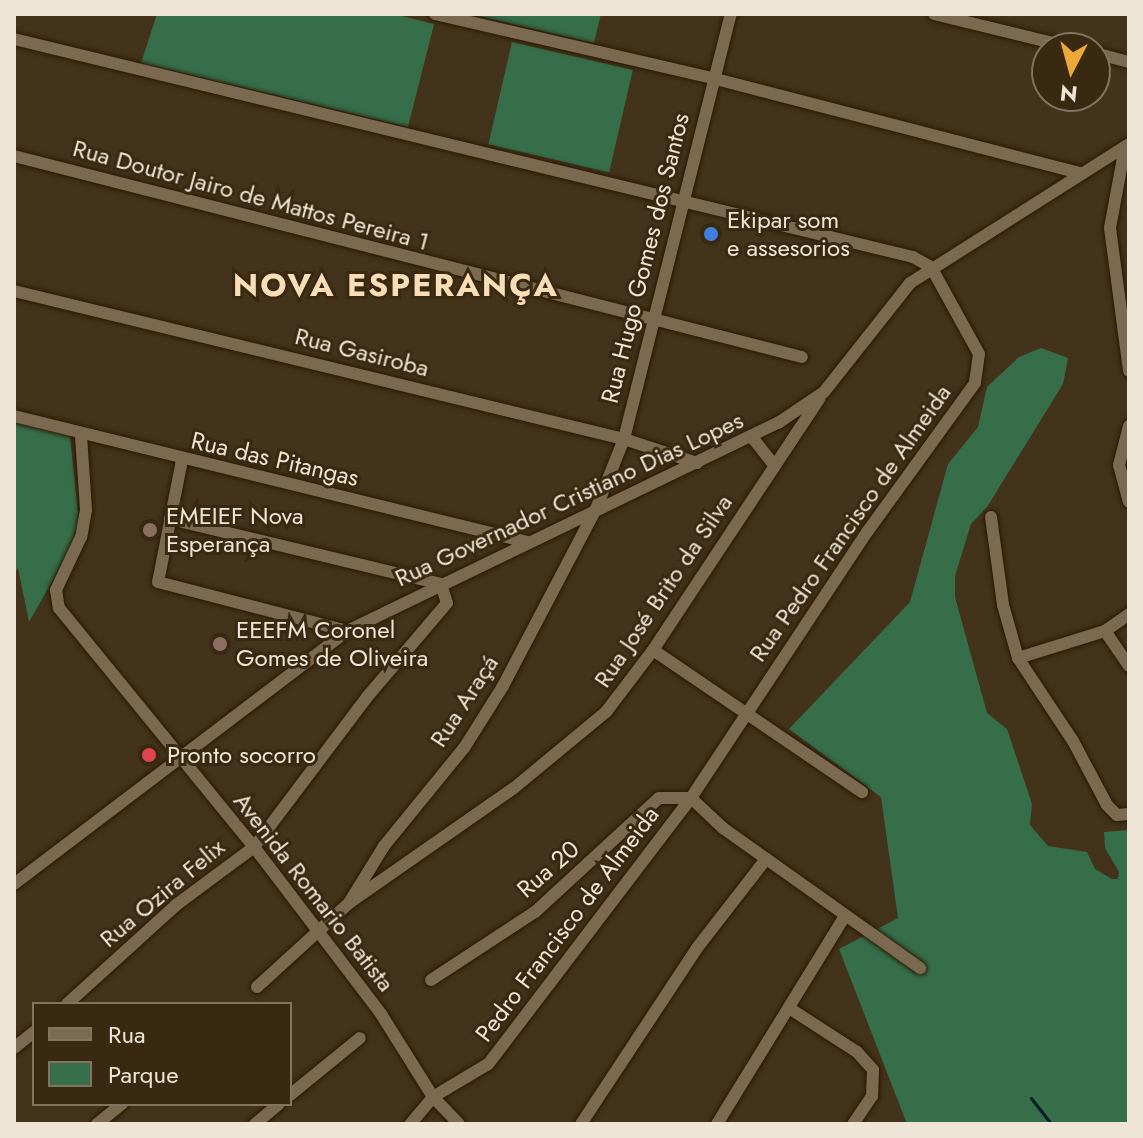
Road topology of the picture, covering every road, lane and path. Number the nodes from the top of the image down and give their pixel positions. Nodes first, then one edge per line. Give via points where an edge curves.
1 (435, 14) edge
2 (731, 14) edge
3 (934, 14) edge
4 (1031, 38) edge
5 (14, 39) edge
6 (712, 78) junction
7 (1127, 145) edge
8 (14, 156) edge
9 (1080, 173) junction
10 (682, 202) junction
11 (931, 267) junction
12 (1123, 275) edge
13 (14, 291) edge
14 (652, 322) junction
15 (802, 357) dead end
16 (1129, 367) edge
17 (824, 392) junction
18 (14, 416) edge
19 (1128, 431) edge
20 (81, 436) junction
21 (752, 437) junction
22 (624, 439) junction
23 (182, 460) junction
24 (697, 463) junction
25 (775, 466) junction
26 (1129, 502) edge
27 (596, 509) junction
28 (991, 517) dead end
29 (170, 519) junction
30 (527, 542) junction
31 (441, 584) junction
32 (1129, 614) edge
33 (347, 631) junction
34 (1105, 631) junction
35 (653, 650) junction
36 (1018, 658) junction
37 (1129, 666) edge
38 (746, 712) junction
39 (178, 756) junction
40 (862, 792) dead end
41 (691, 798) junction
42 (1129, 814) edge
43 (254, 847) junction
44 (766, 859) junction
45 (14, 884) edge
46 (349, 903) junction
47 (845, 916) junction
48 (318, 935) junction
49 (920, 968) dead end
50 (431, 980) dead end
51 (257, 987) dead end
52 (69, 1002) edge
53 (789, 1008) junction
54 (32, 1034) edge
55 (360, 1038) dead end
56 (14, 1048) edge
57 (292, 1093) edge
58 (433, 1097) junction
59 (120, 1106) edge
60 (277, 1106) edge
61 (97, 1124) edge
62 (255, 1124) edge
63 (410, 1124) edge
64 (459, 1124) edge
65 (581, 1124) edge
66 (717, 1124) edge
67 (853, 1124) edge

1 - 6 street
2 - 6 street, Rua Hugo Gomes dos Santos
3 - 4 street
5 - 10 street
6 - 9 street
6 - 10 street, Rua Hugo Gomes dos Santos
7 - 9 street, Rua Governador Cristiano Dias Lopes
7 - 12 street via 1110,228
8 - 14 street, Rua Doutor Jairo de Mattos Pereira 1
9 - 11 street, Rua Governador Cristiano Dias Lopes
10 - 11 street via 904,254
10 - 14 street, Rua Hugo Gomes dos Santos
11 - 17 street, Rua Governador Cristiano Dias Lopes via 899,294
11 - 38 street, Rua Pedro Francisco de Almeida via 979,354 980,372
12 - 16 street
13 - 22 street, Rua Gasiroba
14 - 15 street, Rua Doutor Jairo de Mattos Pereira 1
14 - 22 street, Rua Hugo Gomes dos Santos
17 - 21 street, Rua Governador Cristiano Dias Lopes
17 - 25 street, Rua José Brito da Silva
18 - 20 street, Rua das Pitangas
19 - 26 street via 1119,465
20 - 23 street, Rua das Pitangas
20 - 39 street, Avenida Romario Batista via 86,510 56,603
21 - 24 street, Rua Governador Cristiano Dias Lopes
21 - 25 street
22 - 24 street, Rua Gasiroba
22 - 27 street, Rua Hugo Gomes dos Santos
23 - 29 street
23 - 30 street, Rua das Pitangas
24 - 27 street, Rua Governador Cristiano Dias Lopes
25 - 35 street, Rua José Brito da Silva
27 - 30 street, Rua Governador Cristiano Dias Lopes
27 - 46 street, Rua Araçá via 464,748 384,846
28 - 36 street via 1003,605
29 - 31 street
29 - 33 street via 157,577 165,587
30 - 31 street, Rua Governador Cristiano Dias Lopes
31 - 33 street, Rua Governador Cristiano Dias Lopes
31 - 43 street, Rua Ozira Felix via 448,599 445,607 367,697
32 - 34 street
33 - 39 street, Rua Governador Cristiano Dias Lopes
34 - 36 street
34 - 37 street
35 - 38 street
35 - 46 street, Rua José Brito da Silva via 606,712 579,736
36 - 42 street via 1112,812
38 - 40 street
38 - 41 street, Rua Pedro Francisco de Almeida
39 - 43 street, Avenida Romario Batista
39 - 45 street, Rua Governador Cristiano Dias Lopes
41 - 44 street
41 - 50 street, Rua 20 via 659,798 535,912
41 - 58 street, Pedro Francisco de Almeida via 488,1064
43 - 48 street, Avenida Romario Batista
43 - 52 street, Rua Ozira Felix via 176,905
44 - 47 street
44 - 65 street via 697,948
46 - 48 street, Rua José Brito da Silva
47 - 49 street
47 - 53 street
48 - 51 street, Rua José Brito da Silva
48 - 58 street, Avenida Romario Batista via 381,1014
53 - 66 street
53 - 67 street via 857,1052 873,1070 872,1096
54 - 56 street
55 - 57 street
58 - 63 street
58 - 64 street, Avenida Romario Batista
59 - 61 street
60 - 62 street

